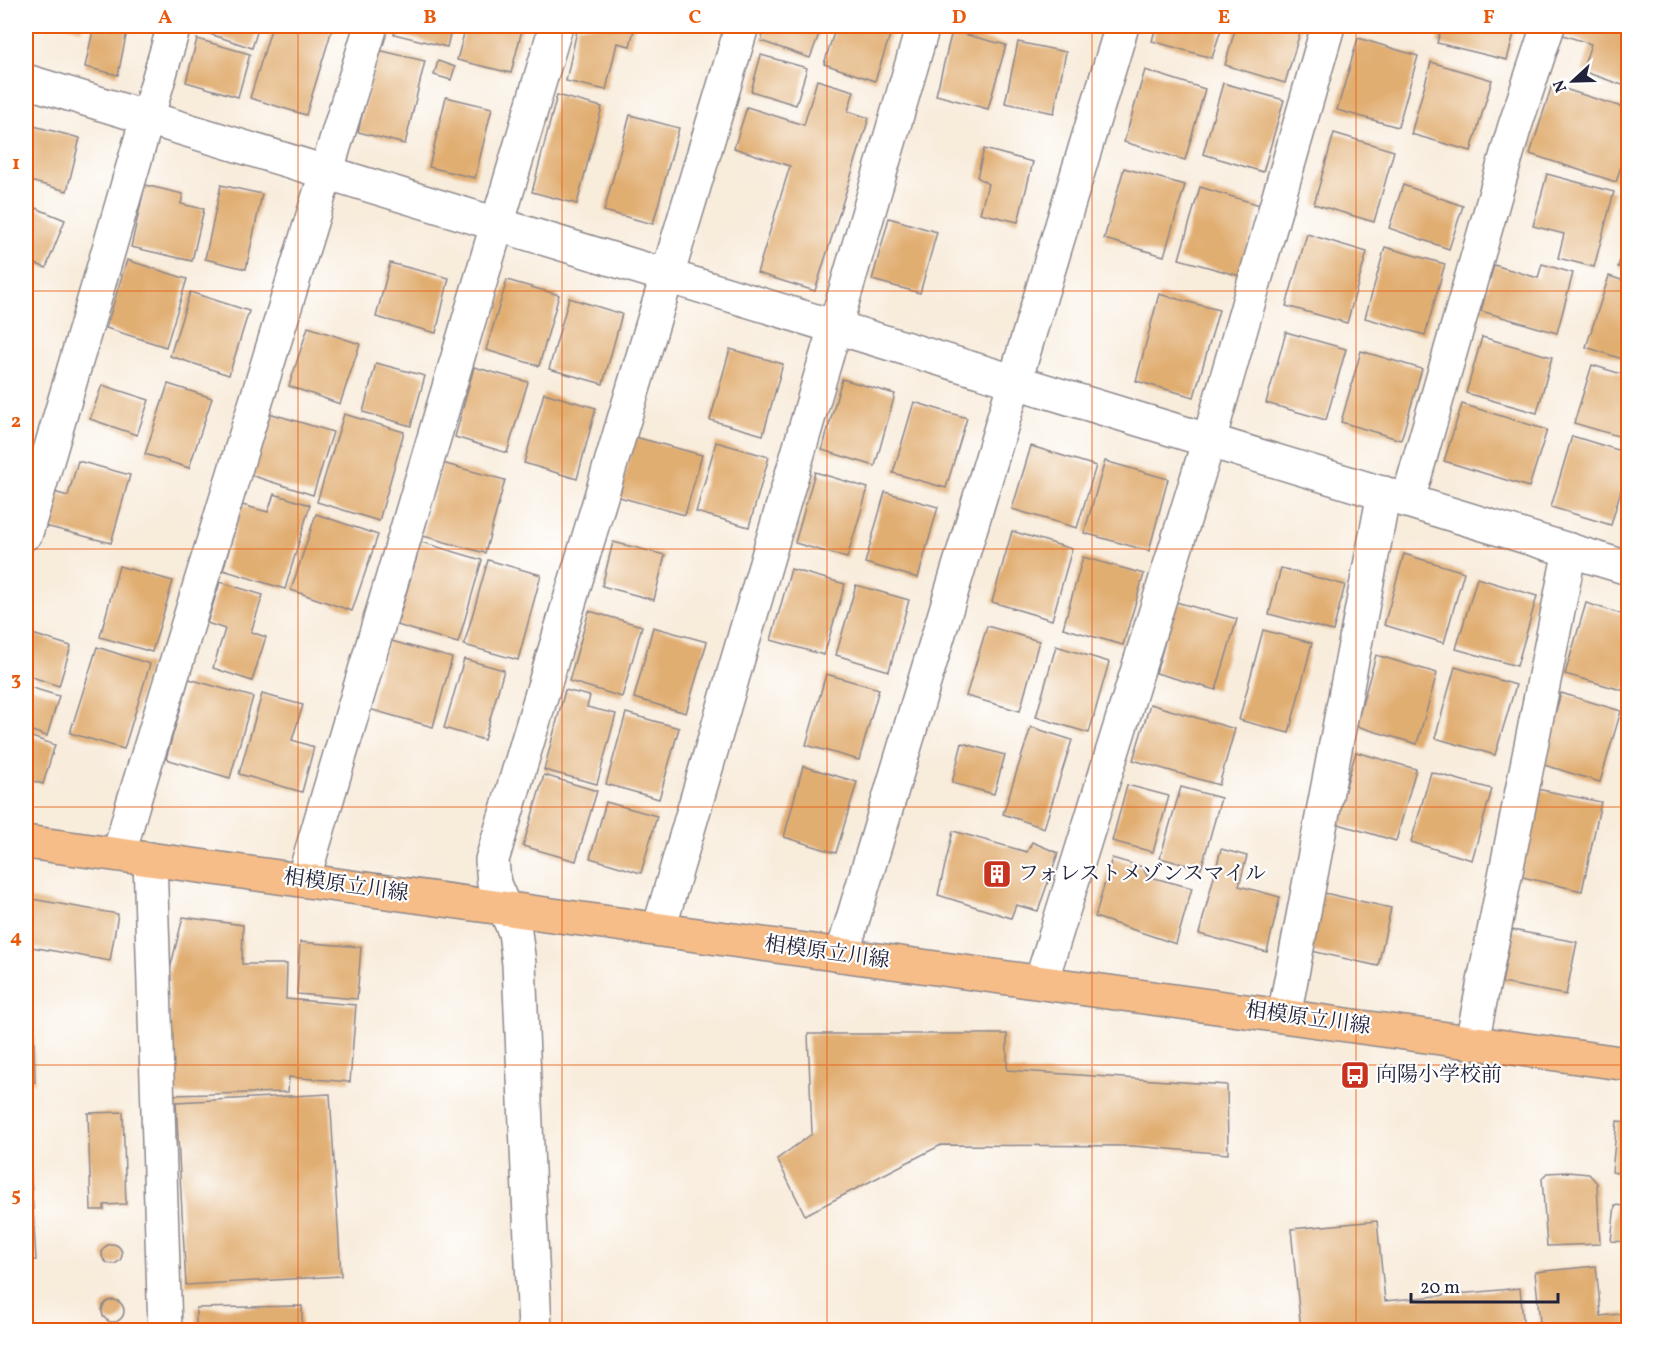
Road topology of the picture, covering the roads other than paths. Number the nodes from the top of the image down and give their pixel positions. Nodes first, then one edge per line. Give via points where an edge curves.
1 (174, 26) edge
2 (371, 26) edge
3 (556, 26) edge
4 (741, 26) edge
5 (922, 26) edge
6 (1122, 26) edge
7 (1328, 26) edge
8 (1548, 26) edge
9 (26, 81) edge
10 (147, 118) junction
11 (326, 172) junction
12 (498, 224) junction
13 (666, 275) junction
14 (835, 326) junction
15 (1015, 381) junction
16 (1209, 440) junction
17 (1396, 496) junction
18 (26, 533) edge
19 (1570, 550) junction
20 (1629, 568) edge
21 (26, 842) edge
22 (135, 857) junction
23 (303, 880) junction
24 (506, 909) junction
25 (659, 929) junction
26 (842, 955) junction
27 (1041, 982) junction
28 (1284, 1016) junction
29 (1472, 1042) junction
30 (1629, 1064) edge
31 (165, 1330) edge
32 (535, 1330) edge

1 - 10 street
2 - 11 street
3 - 12 street
4 - 13 street
5 - 14 street
6 - 15 street
7 - 16 street
8 - 17 street
9 - 10 street
10 - 11 street
10 - 18 street
11 - 12 street
11 - 22 street via 132,807
12 - 13 street
12 - 23 street
13 - 14 street
13 - 24 street via 492,860 494,884
14 - 15 street
14 - 25 street
15 - 16 street
15 - 26 street
16 - 17 street
16 - 27 street
17 - 19 street
17 - 28 street
19 - 20 street
19 - 29 street
21 - 22 main road, 相模原立川線
22 - 23 main road, 相模原立川線
22 - 31 street
23 - 24 main road, 相模原立川線
24 - 25 main road, 相模原立川線
24 - 32 street via 515,932 519,964
25 - 26 main road, 相模原立川線
26 - 27 main road, 相模原立川線
27 - 28 main road, 相模原立川線
28 - 29 main road, 相模原立川線
29 - 30 main road, 相模原立川線

